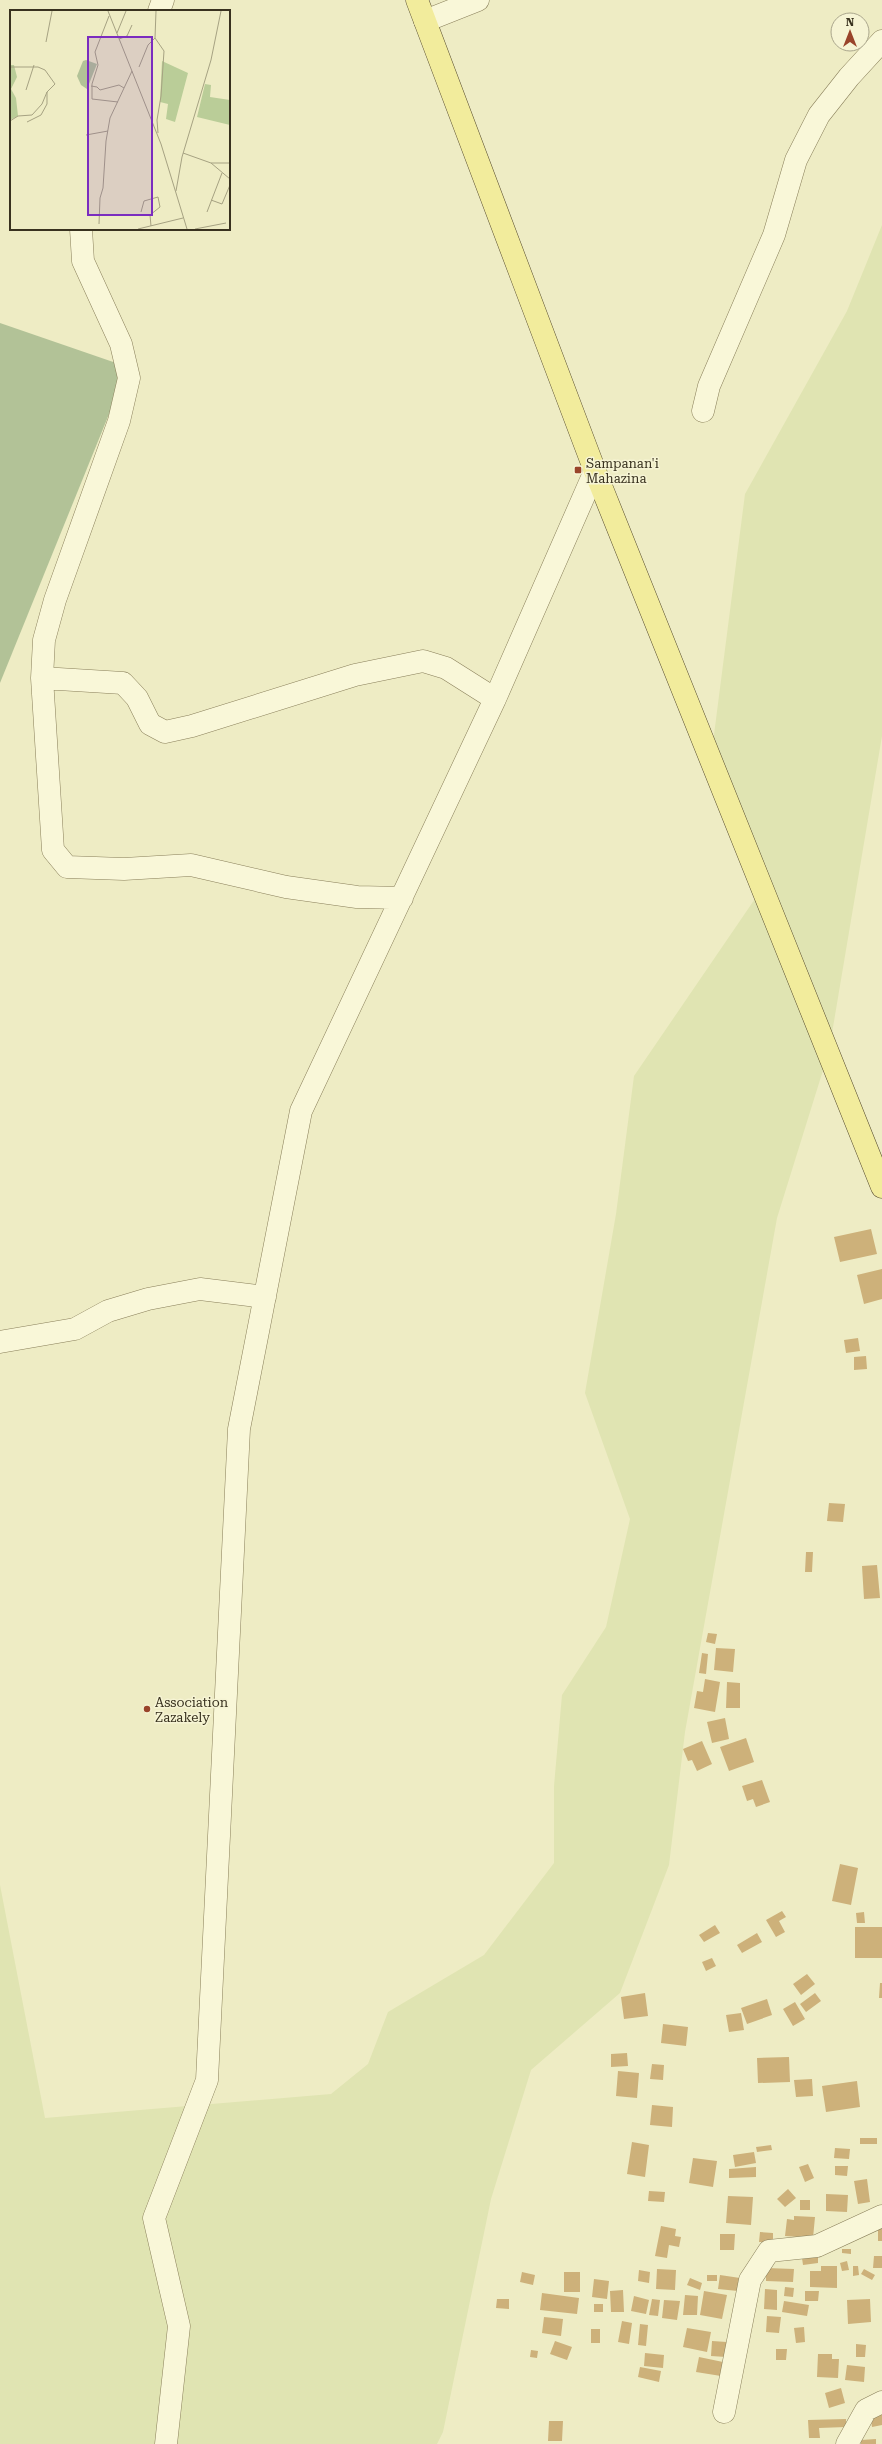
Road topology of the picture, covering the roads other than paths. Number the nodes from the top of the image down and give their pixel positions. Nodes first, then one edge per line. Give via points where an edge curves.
1 (163, 0) edge
2 (416, 0) edge
3 (478, 0) edge
4 (159, 10) edge
5 (425, 21) junction
6 (882, 41) edge
7 (81, 230) edge
8 (703, 411) dead end
9 (595, 471) junction
10 (42, 678) junction
11 (495, 699) junction
12 (402, 898) junction
13 (882, 1187) edge
14 (265, 1297) junction
15 (0, 1342) edge
16 (882, 2216) edge
17 (882, 2402) edge
18 (724, 2412) dead end
19 (166, 2444) edge
20 (847, 2444) edge

1 - 4 street
2 - 5 main road
3 - 5 street
5 - 9 main road
6 - 8 street via 819,115 796,160 774,235 709,386
7 - 10 street via 83,261 121,344 129,378 119,421 54,600 44,640
9 - 11 street
9 - 13 main road
10 - 11 street via 123,683 137,698 150,724 165,732 192,726 355,675 423,661 446,668
10 - 12 street via 53,850 67,867 191,865 286,887 357,897
11 - 12 street
12 - 14 street via 301,1111
14 - 15 street via 200,1289 148,1299 108,1311 74,1329
14 - 19 street via 239,1429 207,2080 154,2218 179,2326
16 - 18 street via 817,2246 769,2251 750,2280
17 - 20 street via 866,2410

